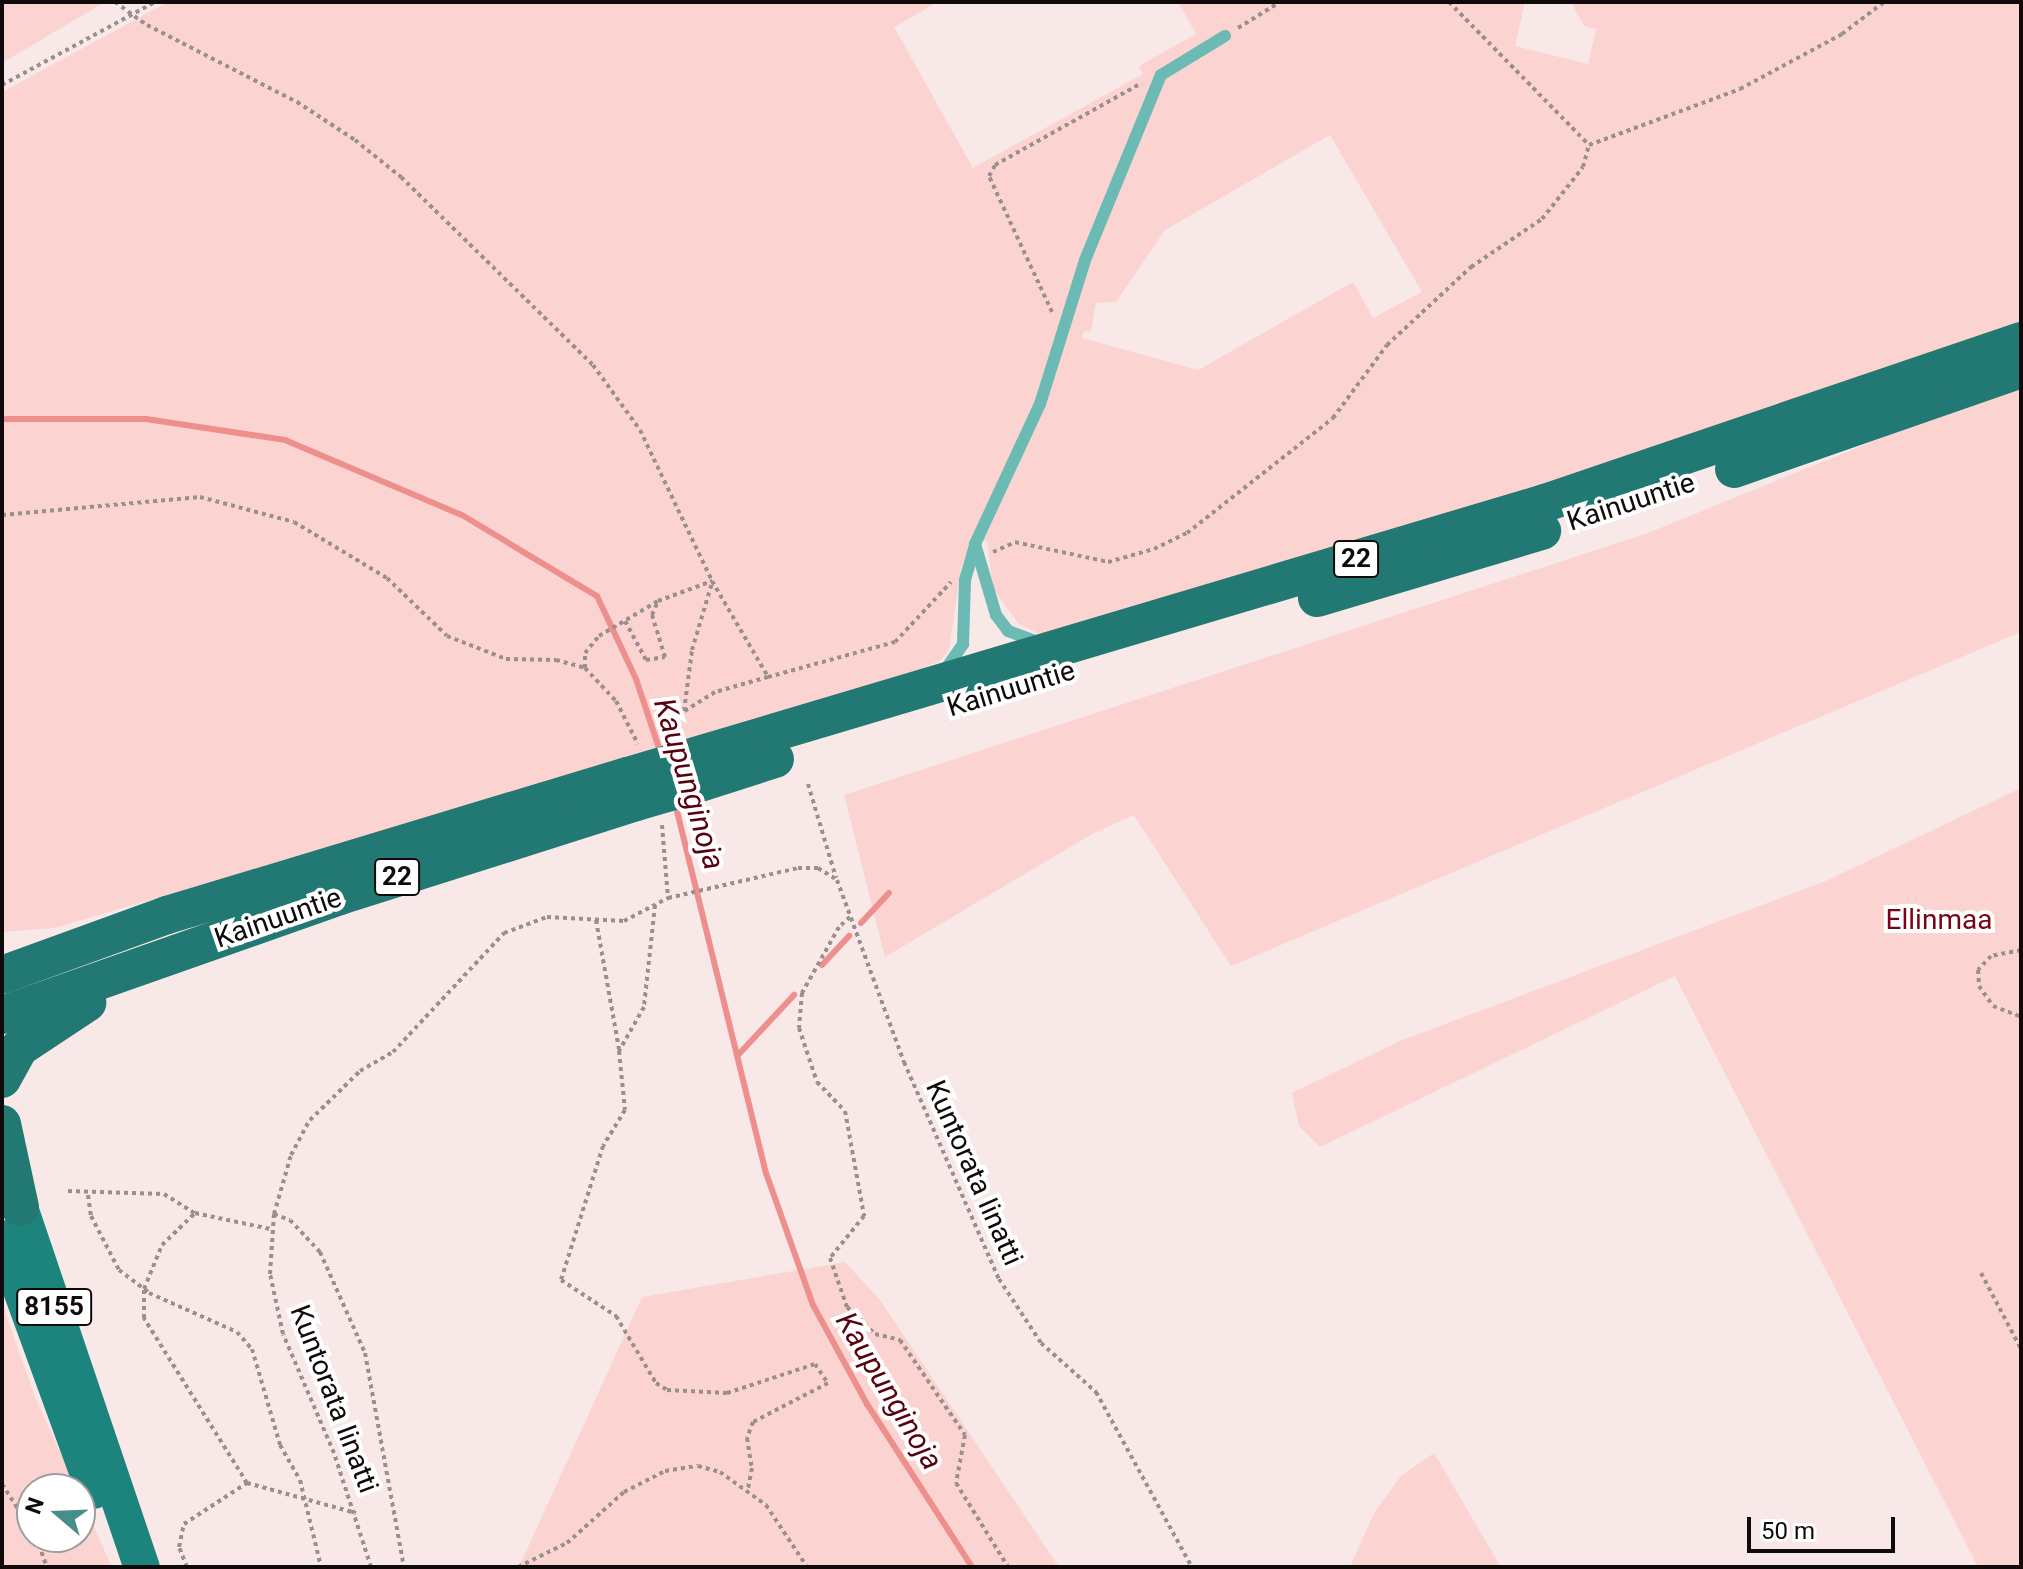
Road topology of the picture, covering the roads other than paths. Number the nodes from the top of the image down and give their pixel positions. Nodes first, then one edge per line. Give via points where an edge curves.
1 (1225, 36) road end
2 (2021, 341) edge
3 (2021, 369) edge
4 (974, 560) junction
5 (1061, 646) junction
6 (928, 687) junction
7 (689, 772) junction
8 (632, 789) junction
9 (212, 900) junction
10 (219, 938) junction
11 (2, 946) edge
12 (2, 975) edge
13 (2, 1015) edge
14 (2, 1079) edge
15 (2, 1124) edge
16 (2, 1157) edge
17 (11, 1223) edge
18 (125, 1567) edge
19 (142, 1567) edge

1 - 4 lane via 1161,75 1060,329 1040,404 975,544
2 - 5 highway, Kainuuntie / 22 via 1713,450
3 - 7 highway, Kainuuntie / 22 via 1799,448 1464,555
4 - 5 lane via 985,593 1008,631
4 - 6 lane via 963,644 957,658
5 - 6 highway, Kainuuntie / 22
6 - 7 highway, Kainuuntie / 22
7 - 8 highway, Kainuuntie / 22, bridge
8 - 9 highway, Kainuuntie / 22
8 - 10 highway, Kainuuntie / 22
9 - 11 highway
9 - 12 highway, Kainuuntie / 22
10 - 13 highway, Kainuuntie / 22
10 - 14 highway via 40,1031 19,1048
15 - 17 highway
16 - 17 main road, 8155
17 - 18 main road, 8155
17 - 19 main road, 8155

